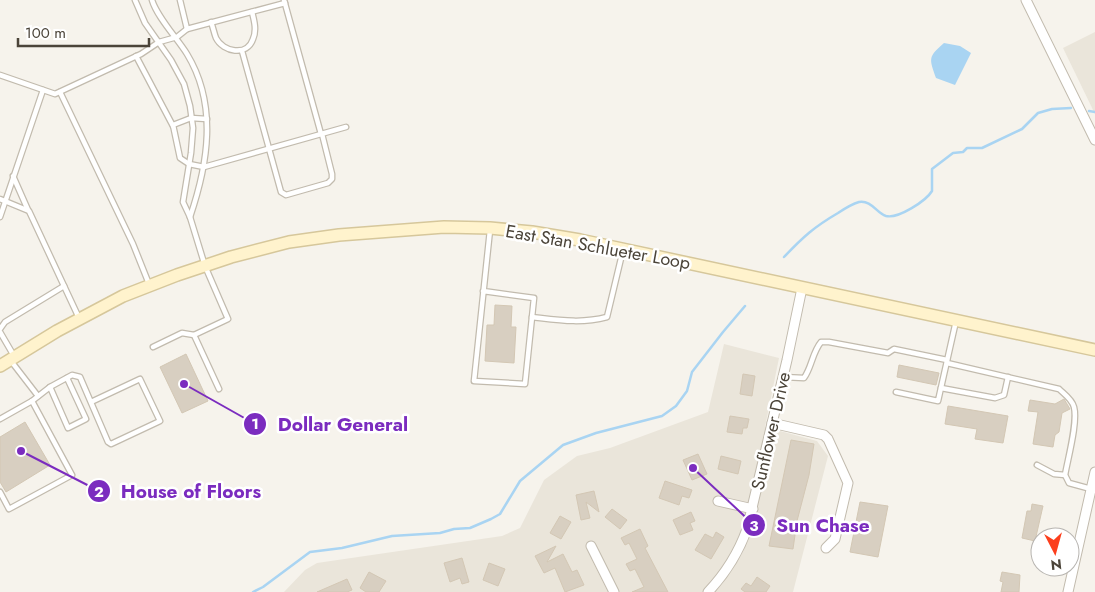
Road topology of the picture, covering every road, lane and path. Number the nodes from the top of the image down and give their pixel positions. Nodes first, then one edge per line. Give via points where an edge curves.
1 (135, 0) edge
2 (152, 0) edge
3 (180, 0) edge
4 (1026, 0) edge
5 (285, 1) edge
6 (252, 12) junction
7 (211, 22) junction
8 (187, 29) junction
9 (177, 37) junction
10 (159, 42) junction
11 (242, 51) junction
12 (136, 56) junction
13 (0, 74) edge
14 (43, 90) junction
15 (60, 92) junction
16 (192, 118) junction
17 (207, 119) junction
18 (173, 126) junction
19 (346, 127) dead end
20 (321, 134) junction
21 (1095, 140) edge
22 (268, 149) junction
23 (189, 164) junction
24 (204, 167) junction
25 (13, 176) junction
26 (0, 199) edge
27 (6, 201) junction
28 (29, 211) junction
29 (190, 216) junction
30 (0, 217) edge
31 (490, 228) junction
32 (623, 249) junction
33 (205, 266) junction
34 (64, 286) junction
35 (150, 286) junction
36 (802, 288) junction
37 (483, 291) junction
38 (532, 317) junction
39 (80, 319) junction
40 (956, 320) junction
41 (0, 330) edge
42 (194, 335) junction
43 (152, 347) dead end
44 (1095, 350) edge
45 (8, 361) edge
46 (947, 361) junction
47 (783, 377) junction
48 (1008, 377) junction
49 (67, 378) junction
50 (50, 387) junction
51 (942, 388) junction
52 (219, 389) dead end
53 (896, 392) dead end
54 (38, 396) junction
55 (32, 401) junction
56 (91, 402) junction
57 (0, 418) edge
58 (772, 423) junction
59 (1037, 464) dead end
60 (1095, 472) edge
61 (1065, 475) junction
62 (1091, 489) junction
63 (0, 492) edge
64 (718, 501) dead end
65 (753, 509) junction
66 (591, 546) dead end
67 (826, 548) dead end
68 (614, 592) edge
69 (708, 592) edge
70 (1068, 592) edge

1 - 10 lane via 145,23
2 - 9 lane via 159,16
3 - 8 lane
4 - 21 street
5 - 6 lane
5 - 20 lane
6 - 7 lane
6 - 11 lane via 254,38
7 - 8 lane
7 - 11 lane via 222,45
8 - 9 lane
9 - 10 lane
9 - 17 lane via 201,85
10 - 12 lane
10 - 16 lane via 184,84
11 - 22 lane
12 - 15 lane
12 - 18 lane
13 - 14 lane
14 - 15 lane via 55,94
14 - 25 lane
15 - 35 lane
16 - 17 lane
16 - 18 lane
16 - 23 lane
17 - 24 lane via 209,132
18 - 23 lane via 180,158
19 - 20 lane
20 - 22 lane
20 - 22 lane via 332,179 296,193 286,195 281,192
22 - 24 lane
23 - 24 lane
23 - 29 lane via 183,202
24 - 29 lane
25 - 27 lane
25 - 28 lane
26 - 27 lane
27 - 28 lane
27 - 30 lane
28 - 34 lane
29 - 33 lane
31 - 32 main road, East Stan Schlueter Loop via 532,232
31 - 33 main road, East Stan Schlueter Loop via 444,227 339,235 288,242
31 - 37 lane
32 - 36 main road, East Stan Schlueter Loop
32 - 38 lane via 607,318 575,322
33 - 35 main road, East Stan Schlueter Loop
33 - 42 lane via 228,319
34 - 39 lane
34 - 41 lane via 5,322
35 - 39 main road, East Stan Schlueter Loop
36 - 40 main road, East Stan Schlueter Loop
36 - 47 street, Sunflower Drive
37 - 38 lane via 534,298
37 - 38 lane via 474,381 525,384
39 - 45 main road, East Stan Schlueter Loop
40 - 44 main road, East Stan Schlueter Loop
40 - 46 lane
41 - 45 lane
42 - 43 lane via 182,333
42 - 52 lane
45 - 54 lane
46 - 47 lane via 894,349 888,353 821,342 804,378
46 - 48 lane
46 - 51 lane
47 - 58 street, Sunflower Drive
48 - 51 lane via 1004,395 1000,398
48 - 61 lane via 1058,389 1074,406 1075,418
49 - 50 lane
49 - 50 lane via 86,420 68,428
49 - 56 lane via 72,375 80,377
50 - 54 lane
51 - 53 lane via 938,401
54 - 55 lane
55 - 57 lane
55 - 63 lane via 72,475 9,509
56 - 56 lane via 140,379 160,421 111,444
58 - 65 street, Sunflower Drive
58 - 67 street via 824,435 847,478 848,489 835,539
59 - 61 lane via 1054,474
60 - 62 street
61 - 62 lane via 1069,483
62 - 70 street
64 - 65 street
65 - 69 street, Sunflower Drive via 740,548
66 - 68 street

